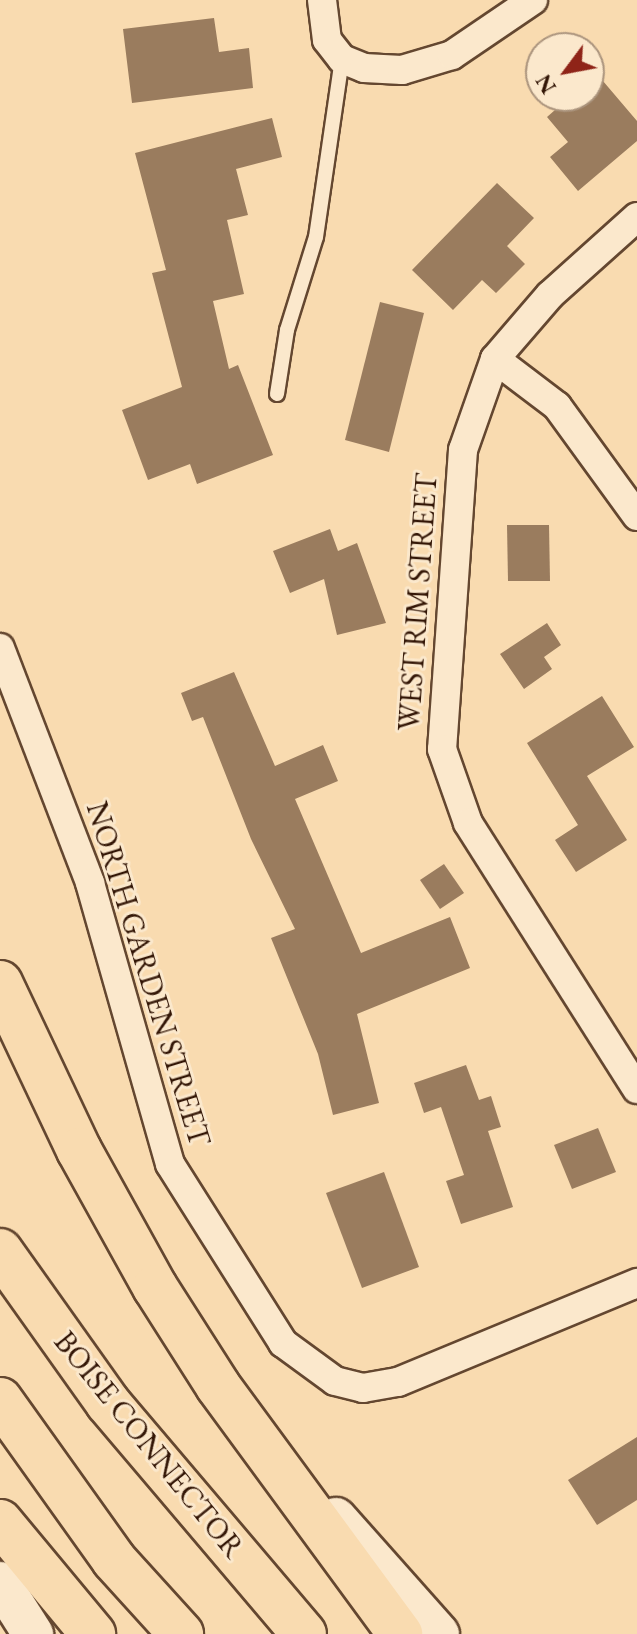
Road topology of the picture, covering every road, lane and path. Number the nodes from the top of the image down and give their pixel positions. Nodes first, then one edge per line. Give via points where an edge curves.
1 (322, 0) edge
2 (533, 0) edge
3 (342, 59) junction
4 (637, 217) edge
5 (495, 359) junction
6 (277, 394) dead end
7 (637, 516) edge
8 (0, 648) edge
9 (0, 983) edge
10 (637, 1089) edge
11 (0, 1251) edge
12 (637, 1283) edge
13 (218, 1386) junction
14 (0, 1400) edge
15 (0, 1522) edge
16 (0, 1582) edge
17 (33, 1634) edge
18 (93, 1634) edge
19 (181, 1634) edge
20 (304, 1634) edge
21 (400, 1634) edge
22 (439, 1634) edge

1 - 3 street via 327,40
2 - 3 street via 452,55 402,70 364,68
3 - 6 lane via 316,237 287,330
4 - 5 street via 550,295
5 - 7 street via 557,406
5 - 10 street, WEST RIM STREET via 463,450 442,749 468,823
8 - 12 street, NORTH GARDEN STREET via 90,883 170,1164 283,1343 335,1381 363,1388 398,1382
9 - 13 main road via 79,1150 155,1287
11 - 20 main road, BOISE CONNECTOR via 108,1403
13 - 21 main road
13 - 22 main road
14 - 19 main road via 114,1560
15 - 18 main road
16 - 17 main road

